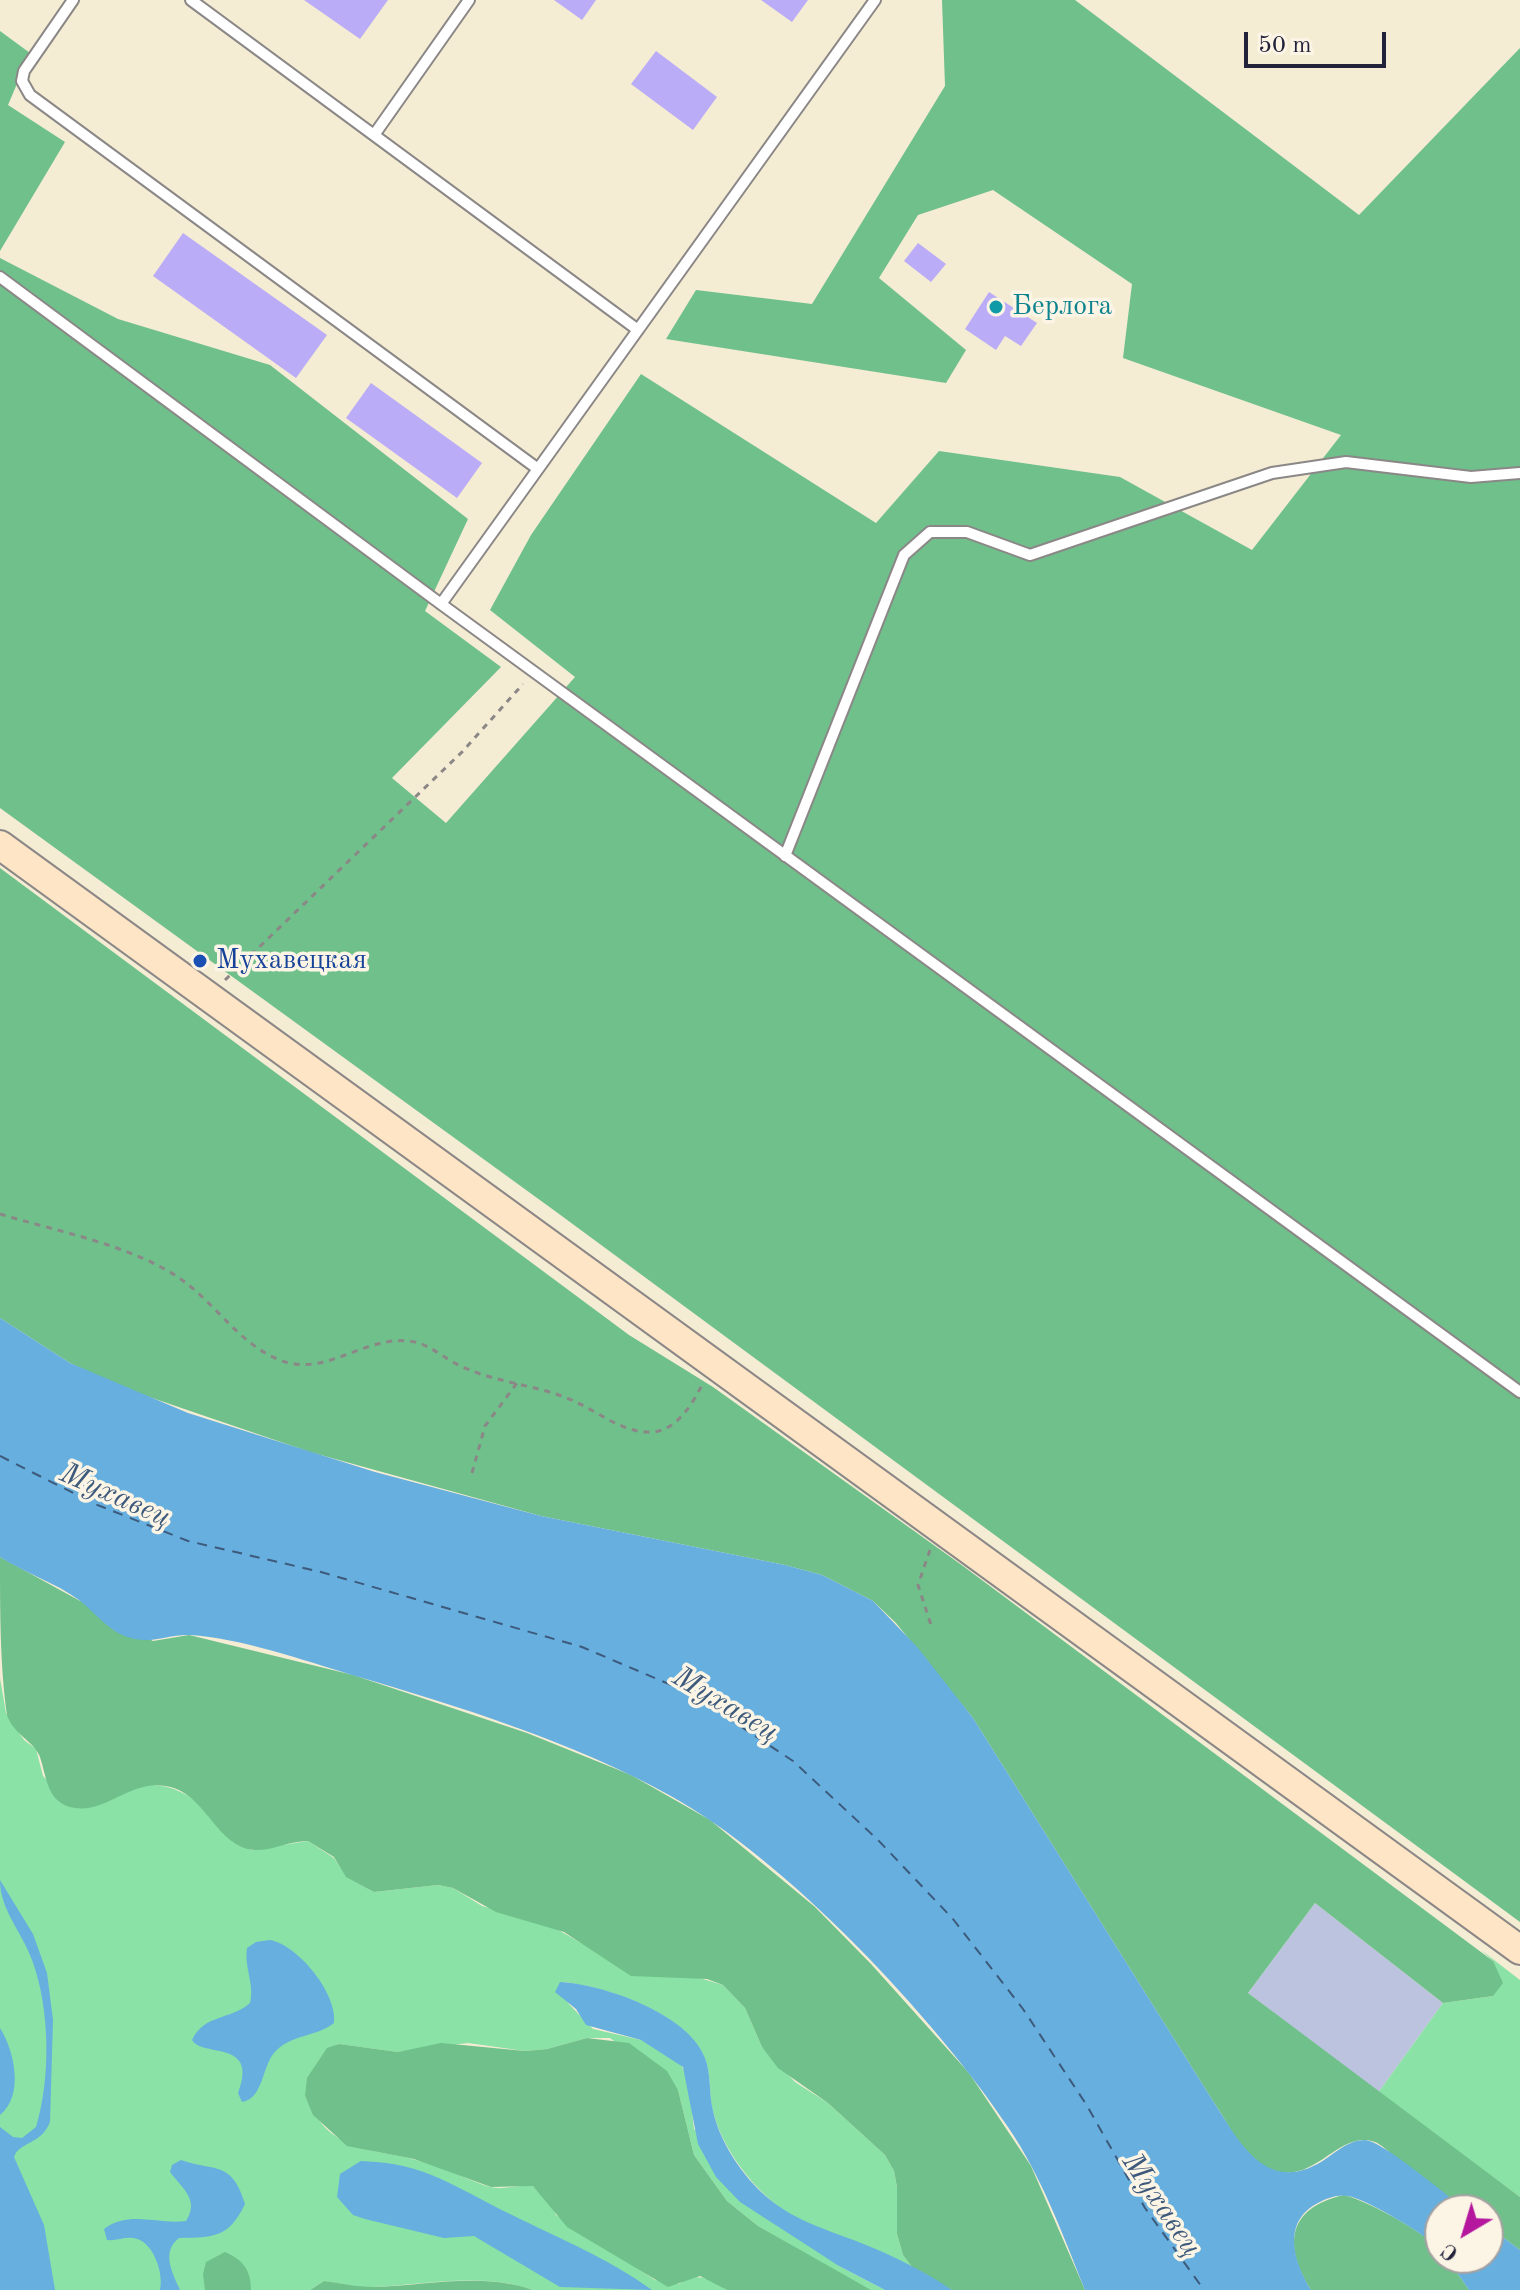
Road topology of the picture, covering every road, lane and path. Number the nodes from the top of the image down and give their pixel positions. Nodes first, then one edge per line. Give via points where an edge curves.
1 (73, 0) edge
2 (191, 0) edge
3 (469, 0) edge
4 (875, 0) edge
5 (374, 135) junction
6 (0, 277) edge
7 (638, 330) junction
8 (538, 469) junction
9 (1520, 473) edge
10 (441, 604) junction
11 (534, 672) junction
12 (0, 845) edge
13 (785, 856) junction
14 (208, 996) junction
15 (0, 1214) edge
16 (713, 1363) junction
17 (517, 1383) junction
18 (1520, 1392) edge
19 (472, 1473) dead end
20 (946, 1532) junction
21 (931, 1625) dead end
22 (1520, 1950) edge

1 - 8 lane via 24,71 22,81 30,95
2 - 5 lane
3 - 5 lane
4 - 7 lane
5 - 7 lane
6 - 10 lane
7 - 8 lane
8 - 10 lane
9 - 13 lane via 1471,477 1346,462 1272,473 1030,555 967,532 930,532 904,555
10 - 11 lane
11 - 13 lane
11 - 14 path via 462,752
12 - 14 street
13 - 18 lane
14 - 16 street
15 - 17 path via 133,1256 181,1279 248,1342 284,1362 307,1365 376,1344 416,1342 462,1367
16 - 17 path via 680,1417 665,1429 650,1432 630,1429 548,1391
16 - 20 street
17 - 19 path via 485,1426
20 - 21 path via 930,1551 918,1585
20 - 22 street

